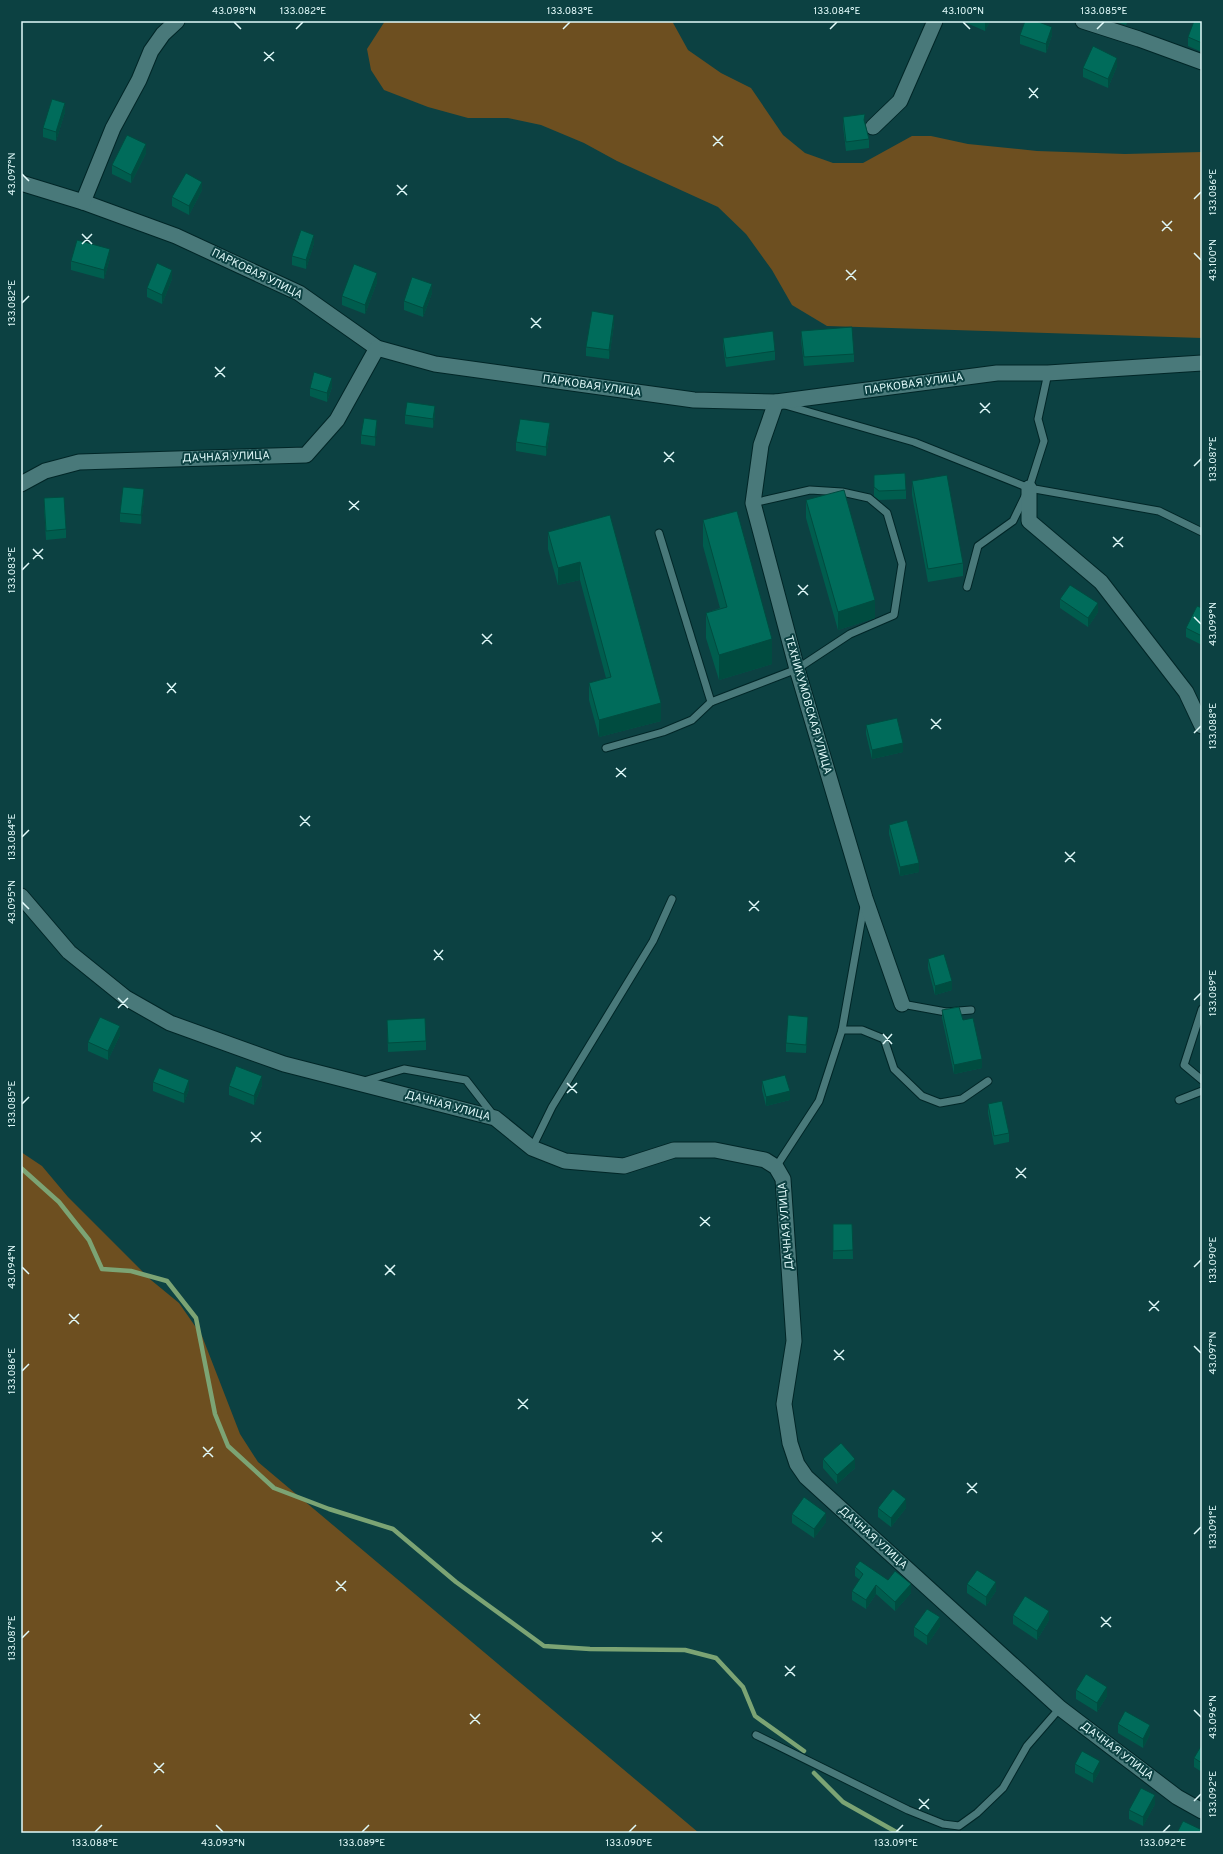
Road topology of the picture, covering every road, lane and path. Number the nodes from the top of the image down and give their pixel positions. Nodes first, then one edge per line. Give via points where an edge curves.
1 (178, 21) edge
2 (935, 21) edge
3 (1083, 21) edge
4 (1202, 62) edge
5 (873, 127) dead end
6 (21, 183) edge
7 (84, 202) junction
8 (377, 348) junction
9 (1202, 363) edge
10 (1048, 373) junction
11 (776, 402) junction
12 (21, 484) edge
13 (1029, 488) junction
14 (753, 503) junction
15 (1202, 532) edge
16 (659, 533) dead end
17 (967, 587) dead end
18 (797, 669) junction
19 (711, 702) junction
20 (1202, 726) edge
21 (606, 748) dead end
22 (21, 896) edge
23 (865, 898) junction
24 (672, 899) dead end
25 (902, 1004) joint
26 (1202, 1009) edge
27 (971, 1010) dead end
28 (842, 1030) junction
29 (988, 1080) dead end
30 (1202, 1080) edge
31 (358, 1083) junction
32 (1202, 1091) edge
33 (1179, 1100) dead end
34 (495, 1118) junction
35 (532, 1148) junction
36 (776, 1167) junction
37 (1060, 1708) junction
38 (756, 1735) dead end
39 (1202, 1811) edge

1 - 7 street via 163,34 151,51 139,80 113,128
2 - 5 street via 900,101
3 - 4 street
6 - 7 street, ПАРКОВАЯ УЛИЦА
7 - 8 street, ПАРКОВАЯ УЛИЦА via 176,236 299,292
8 - 11 street, ПАРКОВАЯ УЛИЦА via 435,364 694,400
8 - 12 street, ДАЧНАЯ УЛИЦА via 337,420 306,455 79,462 45,472
9 - 10 street, ПАРКОВАЯ УЛИЦА
10 - 11 street, ПАРКОВАЯ УЛИЦА via 997,373
10 - 13 lane via 1038,418 1044,442
11 - 13 lane via 914,442
11 - 14 street, ТЕХНИКУМОВСКАЯ УЛИЦА via 761,446
13 - 15 lane via 1159,511
13 - 17 lane via 1013,521 978,546
13 - 20 street via 1029,521 1101,582 1186,692
14 - 18 street, ТЕХНИКУМОВСКАЯ УЛИЦА
14 - 18 lane via 810,490 842,492 869,498 887,513 902,564 894,615 850,634
16 - 19 lane
18 - 19 lane
18 - 23 street, ТЕХНИКУМОВСКАЯ УЛИЦА
19 - 21 lane via 692,720 663,732
22 - 31 street, ДАЧНАЯ УЛИЦА via 69,952 126,998 170,1022 284,1064
23 - 25 street, ТЕХНИКУМОВСКАЯ УЛИЦА
23 - 28 lane
24 - 35 lane via 653,941 552,1107
25 - 27 lane via 946,1012
26 - 30 lane via 1184,1065
28 - 29 lane via 862,1030 884,1039 894,1069 922,1096 940,1103 962,1099
28 - 36 lane via 819,1101
31 - 34 street, ДАЧНАЯ УЛИЦА
31 - 34 lane via 404,1069 466,1080
32 - 33 lane
34 - 35 street, ДАЧНАЯ УЛИЦА
35 - 36 street, ДАЧНАЯ УЛИЦА via 565,1161 624,1166 674,1150 715,1150 765,1160
36 - 37 street, ДАЧНАЯ УЛИЦА via 783,1179 794,1342 784,1404 790,1443 797,1464 806,1477
37 - 38 lane via 1027,1746 1003,1788 959,1826 943,1824 908,1810
37 - 39 street, ДАЧНАЯ УЛИЦА via 1177,1797

